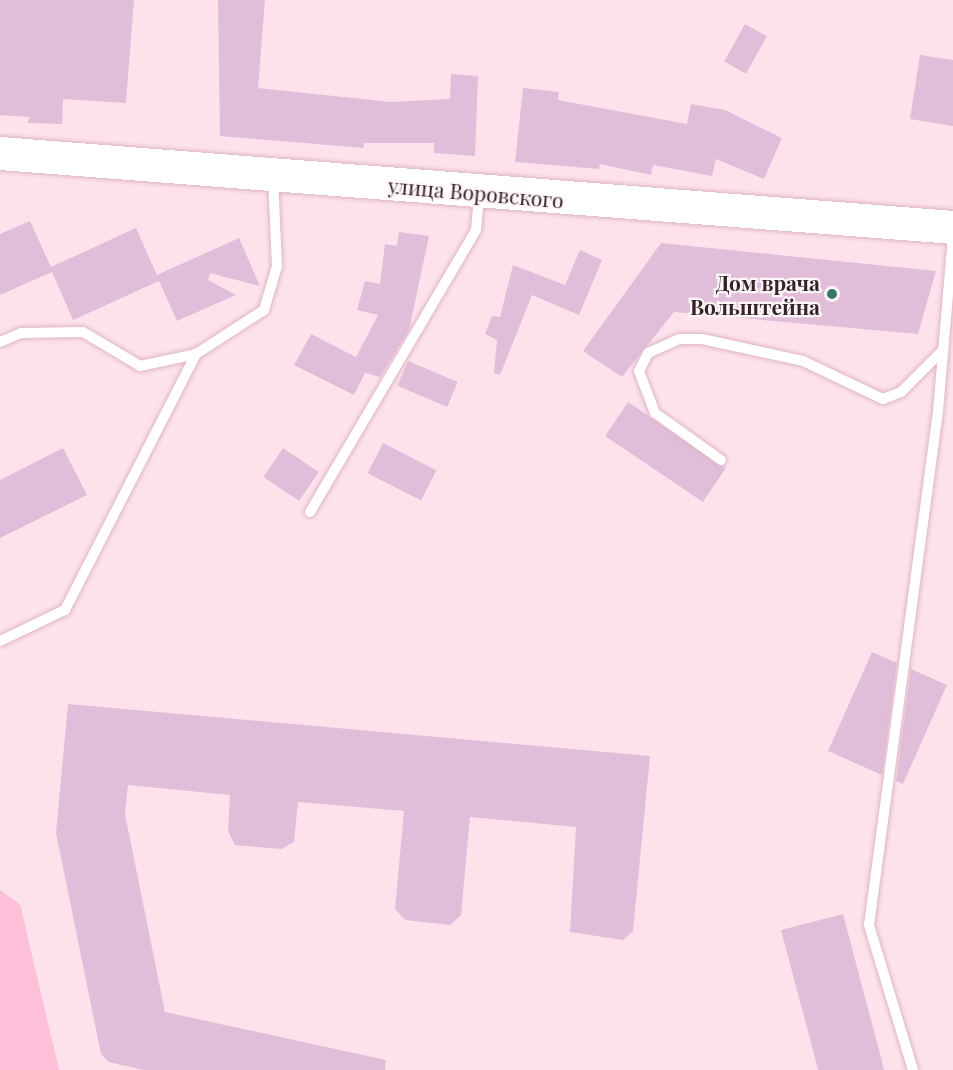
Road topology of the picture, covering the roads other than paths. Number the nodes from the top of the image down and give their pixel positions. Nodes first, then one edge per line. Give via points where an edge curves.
1 (0, 153) edge
2 (273, 175) junction
3 (479, 193) junction
4 (953, 226) edge
5 (953, 236) edge
6 (950, 302) edge
7 (0, 342) edge
8 (943, 350) junction
9 (196, 354) junction
10 (721, 460) dead end
11 (310, 512) dead end
12 (0, 641) edge
13 (913, 1070) edge

1 - 2 main road, улица Воровского
2 - 3 main road, улица Воровского
2 - 9 lane via 277,266 264,310
3 - 4 main road, улица Воровского
3 - 11 lane via 476,230
5 - 6 lane
6 - 8 lane
7 - 9 lane via 21,333 83,332 140,366
8 - 10 lane via 901,392 883,399 802,361 725,343 679,339 648,353 639,371 655,413
8 - 13 lane via 868,925
9 - 12 lane via 65,610

